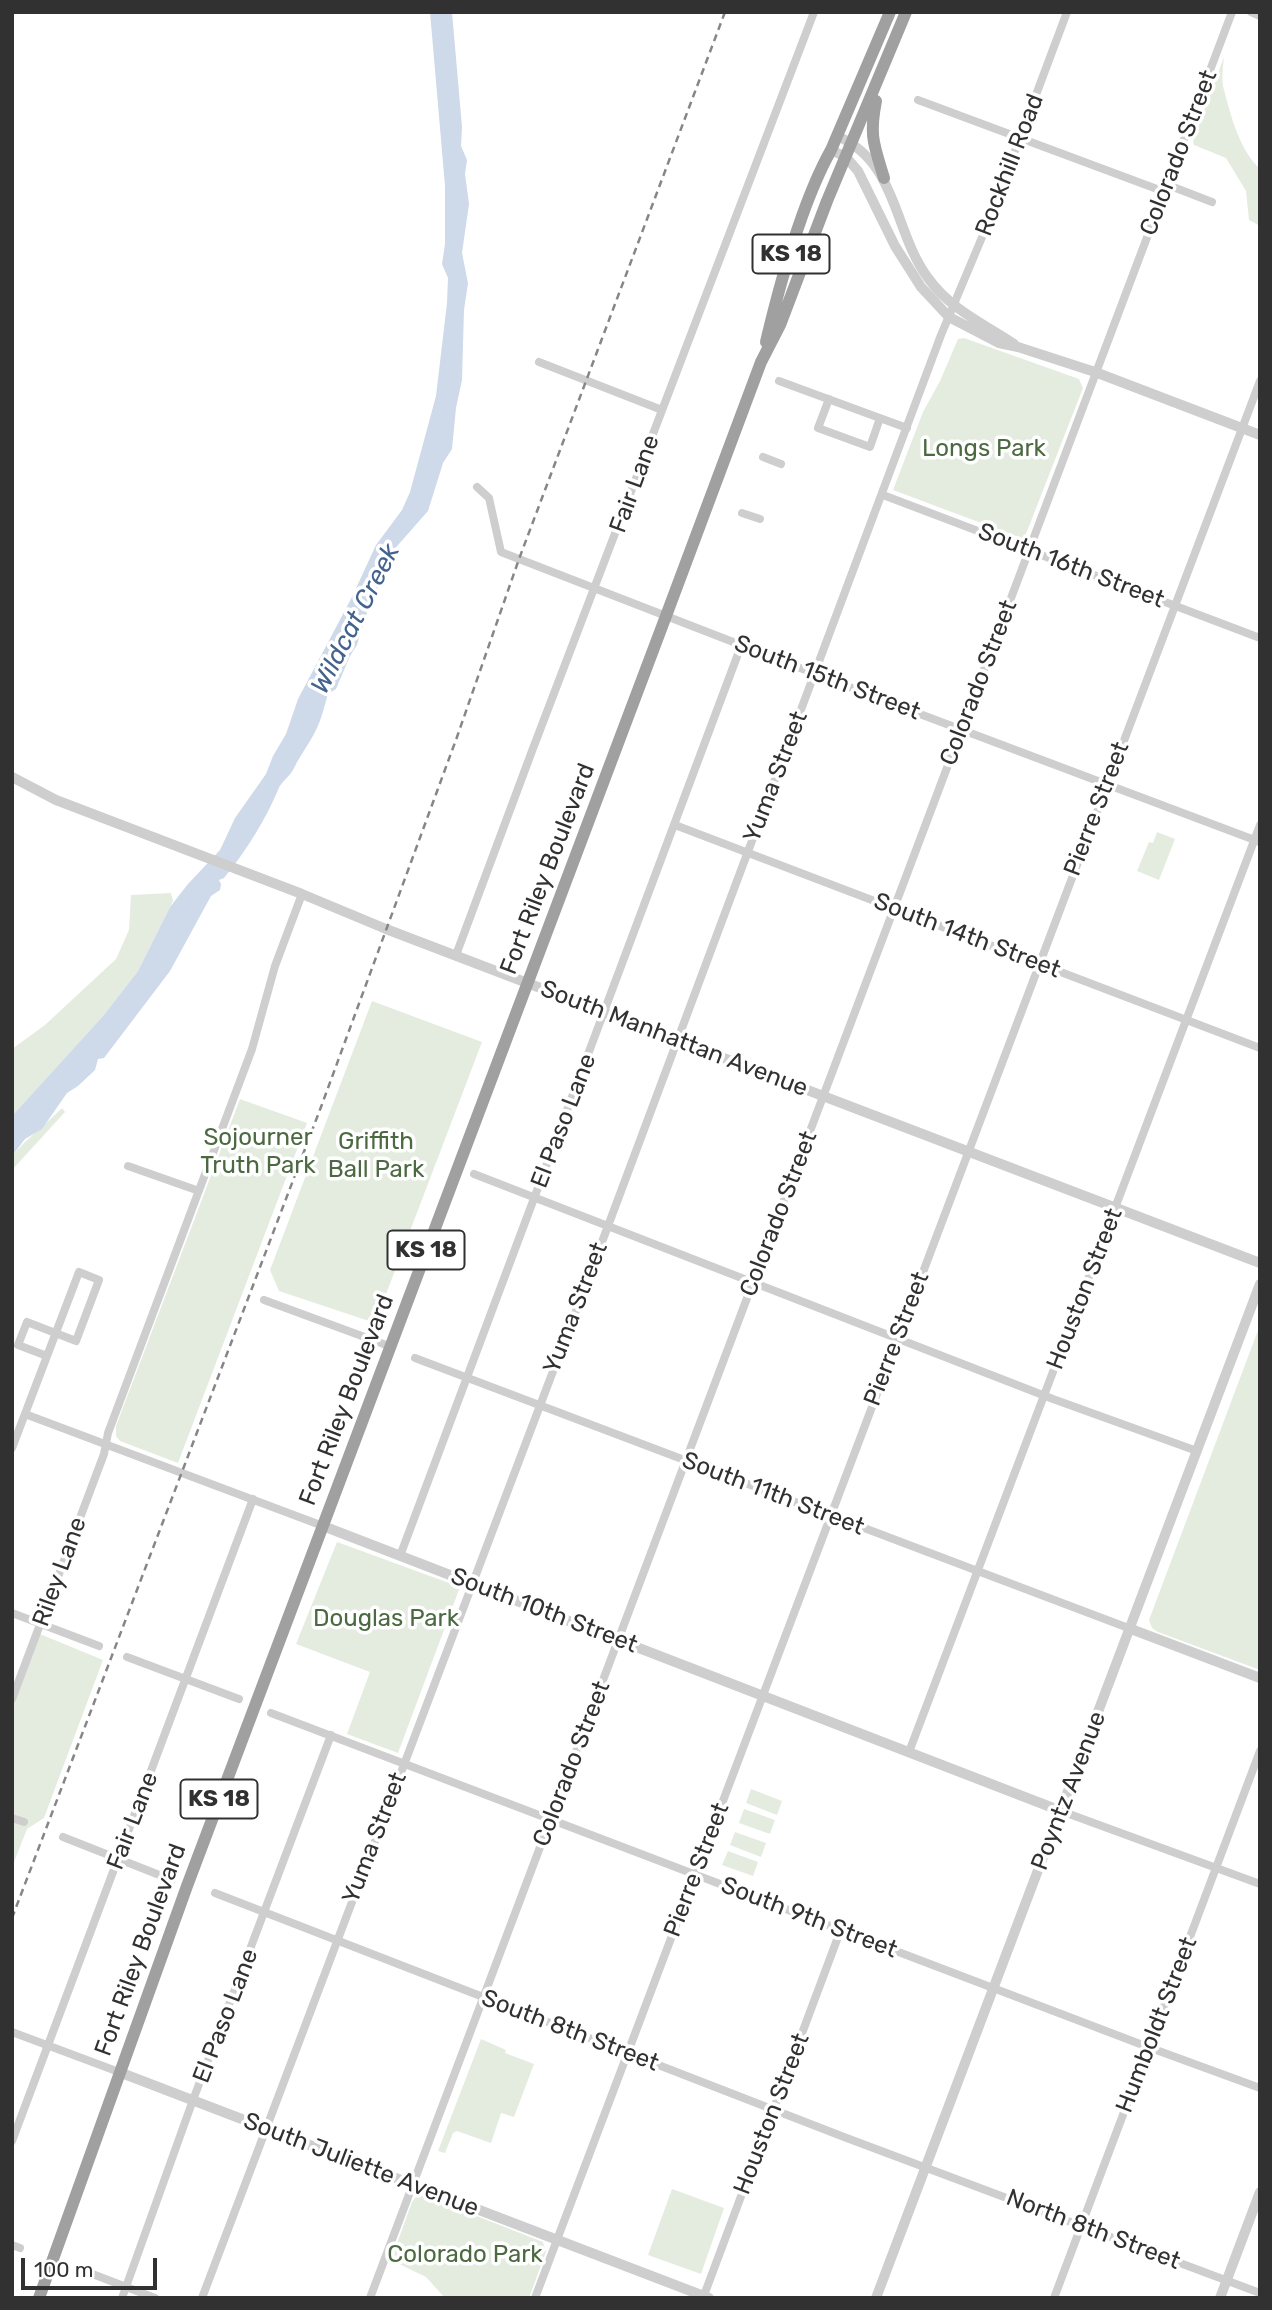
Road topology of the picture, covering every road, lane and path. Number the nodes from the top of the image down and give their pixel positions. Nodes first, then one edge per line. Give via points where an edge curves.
1 (814, 12) edge
2 (890, 12) edge
3 (906, 12) edge
4 (1067, 12) edge
5 (1233, 12) edge
6 (1251, 12) edge
7 (1260, 16) edge
8 (879, 80) junction
9 (918, 100) dead end
10 (837, 136) junction
11 (1020, 138) junction
12 (853, 142) junction
13 (831, 150) junction
14 (846, 158) junction
15 (884, 178) junction
16 (1166, 188) junction
17 (1212, 202) dead end
18 (955, 305) junction
19 (950, 317) junction
20 (1018, 346) junction
21 (539, 362) dead end
22 (761, 362) junction
23 (1096, 372) junction
24 (779, 381) dead end
25 (1260, 381) edge
26 (829, 399) junction
27 (662, 410) junction
28 (880, 418) junction
29 (907, 428) junction
30 (1242, 428) junction
31 (1260, 435) edge
32 (763, 457) dead end
33 (781, 464) dead end
34 (477, 487) dead end
35 (883, 495) junction
36 (742, 513) dead end
37 (760, 519) dead end
38 (1030, 550) junction
39 (595, 589) junction
40 (1173, 606) junction
41 (666, 616) junction
42 (1260, 638) edge
43 (741, 646) junction
44 (815, 673) junction
45 (961, 729) junction
46 (12, 777) edge
47 (1107, 784) junction
48 (674, 825) junction
49 (1260, 825) edge
50 (1257, 841) edge
51 (748, 853) junction
52 (302, 894) junction
53 (894, 908) junction
54 (456, 955) junction
55 (1039, 964) junction
56 (528, 983) junction
57 (605, 1012) junction
58 (1186, 1020) junction
59 (677, 1040) junction
60 (1260, 1048) edge
61 (825, 1097) junction
62 (968, 1151) junction
63 (128, 1166) dead end
64 (474, 1174) dead end
65 (199, 1191) junction
66 (534, 1198) junction
67 (1116, 1208) junction
68 (608, 1226) junction
69 (1260, 1263) edge
70 (753, 1282) junction
71 (1260, 1284) edge
72 (264, 1300) dead end
73 (56, 1333) junction
74 (898, 1337) junction
75 (390, 1346) junction
76 (47, 1356) junction
77 (415, 1358) dead end
78 (468, 1378) junction
79 (1045, 1395) junction
80 (538, 1405) junction
81 (25, 1414) junction
82 (105, 1444) junction
83 (12, 1448) edge
84 (1198, 1451) junction
85 (685, 1461) junction
86 (253, 1499) junction
87 (831, 1516) junction
88 (323, 1526) junction
89 (400, 1556) junction
90 (978, 1572) junction
91 (472, 1583) junction
92 (12, 1613) edge
93 (41, 1624) junction
94 (1131, 1629) junction
95 (619, 1641) junction
96 (99, 1646) dead end
97 (127, 1657) dead end
98 (1260, 1678) edge
99 (187, 1679) junction
100 (762, 1696) junction
101 (12, 1699) edge
102 (239, 1699) dead end
103 (271, 1713) dead end
104 (331, 1735) junction
105 (1260, 1751) edge
106 (909, 1752) junction
107 (404, 1763) junction
108 (1061, 1811) junction
109 (12, 1818) edge
110 (551, 1818) junction
111 (24, 1822) dead end
112 (63, 1838) dead end
113 (119, 1859) junction
114 (1216, 1868) junction
115 (695, 1875) junction
116 (172, 1881) dead end
117 (1260, 1884) edge
118 (215, 1893) dead end
119 (265, 1913) junction
120 (841, 1929) junction
121 (336, 1940) junction
122 (994, 1989) junction
123 (484, 1998) junction
124 (12, 2032) edge
125 (48, 2046) junction
126 (1148, 2047) junction
127 (627, 2053) junction
128 (119, 2072) junction
129 (1260, 2088) edge
130 (193, 2101) junction
131 (774, 2108) junction
132 (266, 2128) junction
133 (12, 2141) edge
134 (926, 2166) junction
135 (412, 2184) junction
136 (1260, 2192) edge
137 (1081, 2225) junction
138 (557, 2240) junction
139 (82, 2270) dead end
140 (1226, 2281) junction
141 (127, 2287) junction
142 (1260, 2293) edge
143 (705, 2297) edge
144 (39, 2298) edge
145 (122, 2298) edge
146 (155, 2298) edge
147 (202, 2298) edge
148 (370, 2298) edge
149 (535, 2298) edge
150 (876, 2298) edge
151 (1054, 2298) edge
152 (1220, 2298) edge

1 - 27 street, Fair Lane
2 - 10 highway, Fort Riley Boulevard / KS 18
3 - 8 highway, Fort Riley Boulevard / KS 18
4 - 11 street, Rockhill Road
5 - 16 street, Colorado Street
6 - 7 street
8 - 12 highway, Fort Riley Boulevard / KS 18
8 - 15 highway via 871,132
9 - 11 street
10 - 12 street
10 - 13 highway, Fort Riley Boulevard / KS 18
11 - 16 street
11 - 18 street, Rockhill Road
12 - 14 highway, Fort Riley Boulevard / KS 18
12 - 15 street
13 - 14 street
13 - 22 highway, Fort Riley Boulevard / KS 18 via 798,232
14 - 19 street via 859,171 887,231 921,287
14 - 22 highway, Fort Riley Boulevard / KS 18
15 - 18 street via 914,254 928,279
16 - 17 street
16 - 23 street, Colorado Street
18 - 19 street, Rockhill Road
18 - 20 street
19 - 20 street via 999,343
19 - 29 street, Yuma Street
20 - 23 street
21 - 27 street
22 - 41 highway, Fort Riley Boulevard / KS 18
23 - 30 street
23 - 38 street, Colorado Street
24 - 26 street
25 - 30 street, Pierre Street
26 - 28 street
26 - 28 street via 818,428 870,447
27 - 39 street, Fair Lane
28 - 29 street
29 - 35 street, Yuma Street
30 - 31 street
30 - 40 street, Pierre Street
32 - 33 street
34 - 39 street, South 15th Street via 489,498 501,551
35 - 38 street, South 16th Street
35 - 44 street, Yuma Street
36 - 37 street
38 - 40 street, South 16th Street
38 - 45 street, Colorado Street
39 - 41 street, South 15th Street
39 - 54 street, Fair Lane
40 - 42 street, South 16th Street
40 - 47 street, Pierre Street
41 - 43 street, South 15th Street
41 - 56 highway, Fort Riley Boulevard / KS 18
43 - 44 street, South 15th Street
43 - 48 street, El Paso Lane
44 - 45 street, South 15th Street
44 - 51 street, Yuma Street
45 - 47 street, South 15th Street
45 - 53 street, Colorado Street
46 - 52 street, South Manhattan Avenue via 56,800
47 - 50 street, South 15th Street
47 - 55 street, Pierre Street
48 - 51 street, South 14th Street
48 - 57 street, El Paso Lane
49 - 50 street, Houston Street
50 - 58 street, Houston Street
51 - 53 street, South 14th Street
51 - 59 street, Yuma Street
52 - 54 street, South Manhattan Avenue
52 - 65 street, Riley Lane via 275,966 252,1049
53 - 55 street, South 14th Street
53 - 61 street, Colorado Street
54 - 56 street, South Manhattan Avenue
55 - 58 street, South 14th Street
55 - 62 street, Pierre Street
56 - 57 street, South Manhattan Avenue
56 - 75 highway, Fort Riley Boulevard / KS 18
57 - 59 street, South Manhattan Avenue
57 - 66 street, El Paso Lane
58 - 60 street, South 14th Street
58 - 67 street, Houston Street
59 - 61 street, South Manhattan Avenue
59 - 68 street, Yuma Street
61 - 62 street, South Manhattan Avenue
61 - 70 street, Colorado Street
62 - 67 street, South Manhattan Avenue
62 - 74 street, Pierre Street
63 - 65 street
64 - 66 street
65 - 82 street, Riley Lane
66 - 68 street
66 - 78 street, El Paso Lane
67 - 69 street, South Manhattan Avenue
67 - 79 street, Houston Street
68 - 70 street
68 - 80 street, Yuma Street
70 - 74 street
70 - 85 street, Colorado Street
71 - 84 street, Poyntz Avenue
72 - 75 street
73 - 73 street via 79,1272 99,1280 76,1341
73 - 76 street
73 - 76 street via 27,1322 18,1345
74 - 79 street
74 - 87 street, Pierre Street
75 - 88 highway, Fort Riley Boulevard / KS 18
76 - 81 street
77 - 78 street, South 11th Street
78 - 80 street, South 11th Street
78 - 89 street, El Paso Lane
79 - 84 street
79 - 90 street, Houston Street
80 - 85 street, South 11th Street
80 - 91 street, Yuma Street
81 - 82 street, South 10th Street
81 - 83 street
82 - 86 street, South 10th Street
82 - 93 street, Riley Lane
84 - 94 street, Poyntz Avenue
85 - 87 street, South 11th Street
85 - 95 street, Colorado Street
86 - 88 street, South 10th Street
86 - 99 street, Fair Lane
87 - 90 street, South 11th Street
87 - 100 street, Pierre Street
88 - 89 street, South 10th Street
88 - 128 highway, Fort Riley Boulevard / KS 18
89 - 91 street, South 10th Street
90 - 94 street, South 11th Street
90 - 106 street, Houston Street
91 - 95 street, South 10th Street
91 - 107 street, Yuma Street
92 - 93 street
93 - 96 street
93 - 101 street, Riley Lane
94 - 98 street
94 - 108 street, Poyntz Avenue
95 - 100 street, South 10th Street
95 - 110 street, Colorado Street
97 - 99 street
99 - 102 street
99 - 113 street, Fair Lane
100 - 106 street, South 10th Street
100 - 115 street, Pierre Street
103 - 104 street, South 9th Street
104 - 107 street, South 9th Street
104 - 119 street, El Paso Lane
105 - 114 street, Humboldt Street
106 - 108 street, South 10th Street
107 - 110 street, South 9th Street
107 - 121 street, Yuma Street
108 - 114 street
108 - 122 street, Poyntz Avenue
109 - 111 street
110 - 115 street, South 9th Street
110 - 123 street, Colorado Street
112 - 113 street
113 - 116 street
113 - 125 street, Fair Lane
114 - 117 street
114 - 126 street, Humboldt Street
115 - 120 street, South 9th Street
115 - 127 street, Pierre Street
118 - 119 street, South 8th Street
119 - 121 street, South 8th Street
119 - 130 street, El Paso Lane
120 - 122 street, South 9th Street
120 - 131 street, Houston Street
121 - 123 street, South 8th Street
121 - 132 street, Yuma Street
122 - 126 street, South 9th Street
122 - 134 street, Poyntz Avenue
123 - 127 street, South 8th Street
123 - 135 street, Colorado Street
124 - 125 street, South Juliette Avenue
125 - 128 street, South Juliette Avenue
125 - 133 street, Fair Lane
126 - 129 street, South 9th Street
126 - 137 street, Humboldt Street
127 - 131 street, South 8th Street
127 - 138 street, Pierre Street
128 - 130 street, South Juliette Avenue
128 - 144 highway, Fort Riley Boulevard / KS 18
130 - 132 street, South Juliette Avenue
130 - 141 street, El Paso Lane
131 - 134 street, South 8th Street
131 - 143 street, Houston Street
132 - 135 street, South Juliette Avenue
132 - 147 street, Yuma Street
134 - 137 street, North 8th Street
134 - 150 street, Poyntz Avenue
135 - 138 street, South Juliette Avenue
135 - 148 street, Colorado Street
136 - 140 street
137 - 140 street, North 8th Street
137 - 151 street, Humboldt Street
138 - 143 street, South Juliette Avenue
138 - 149 street, Pierre Street
139 - 141 street
140 - 142 street, North 8th Street
140 - 152 street
141 - 145 street, El Paso Lane
141 - 146 street

